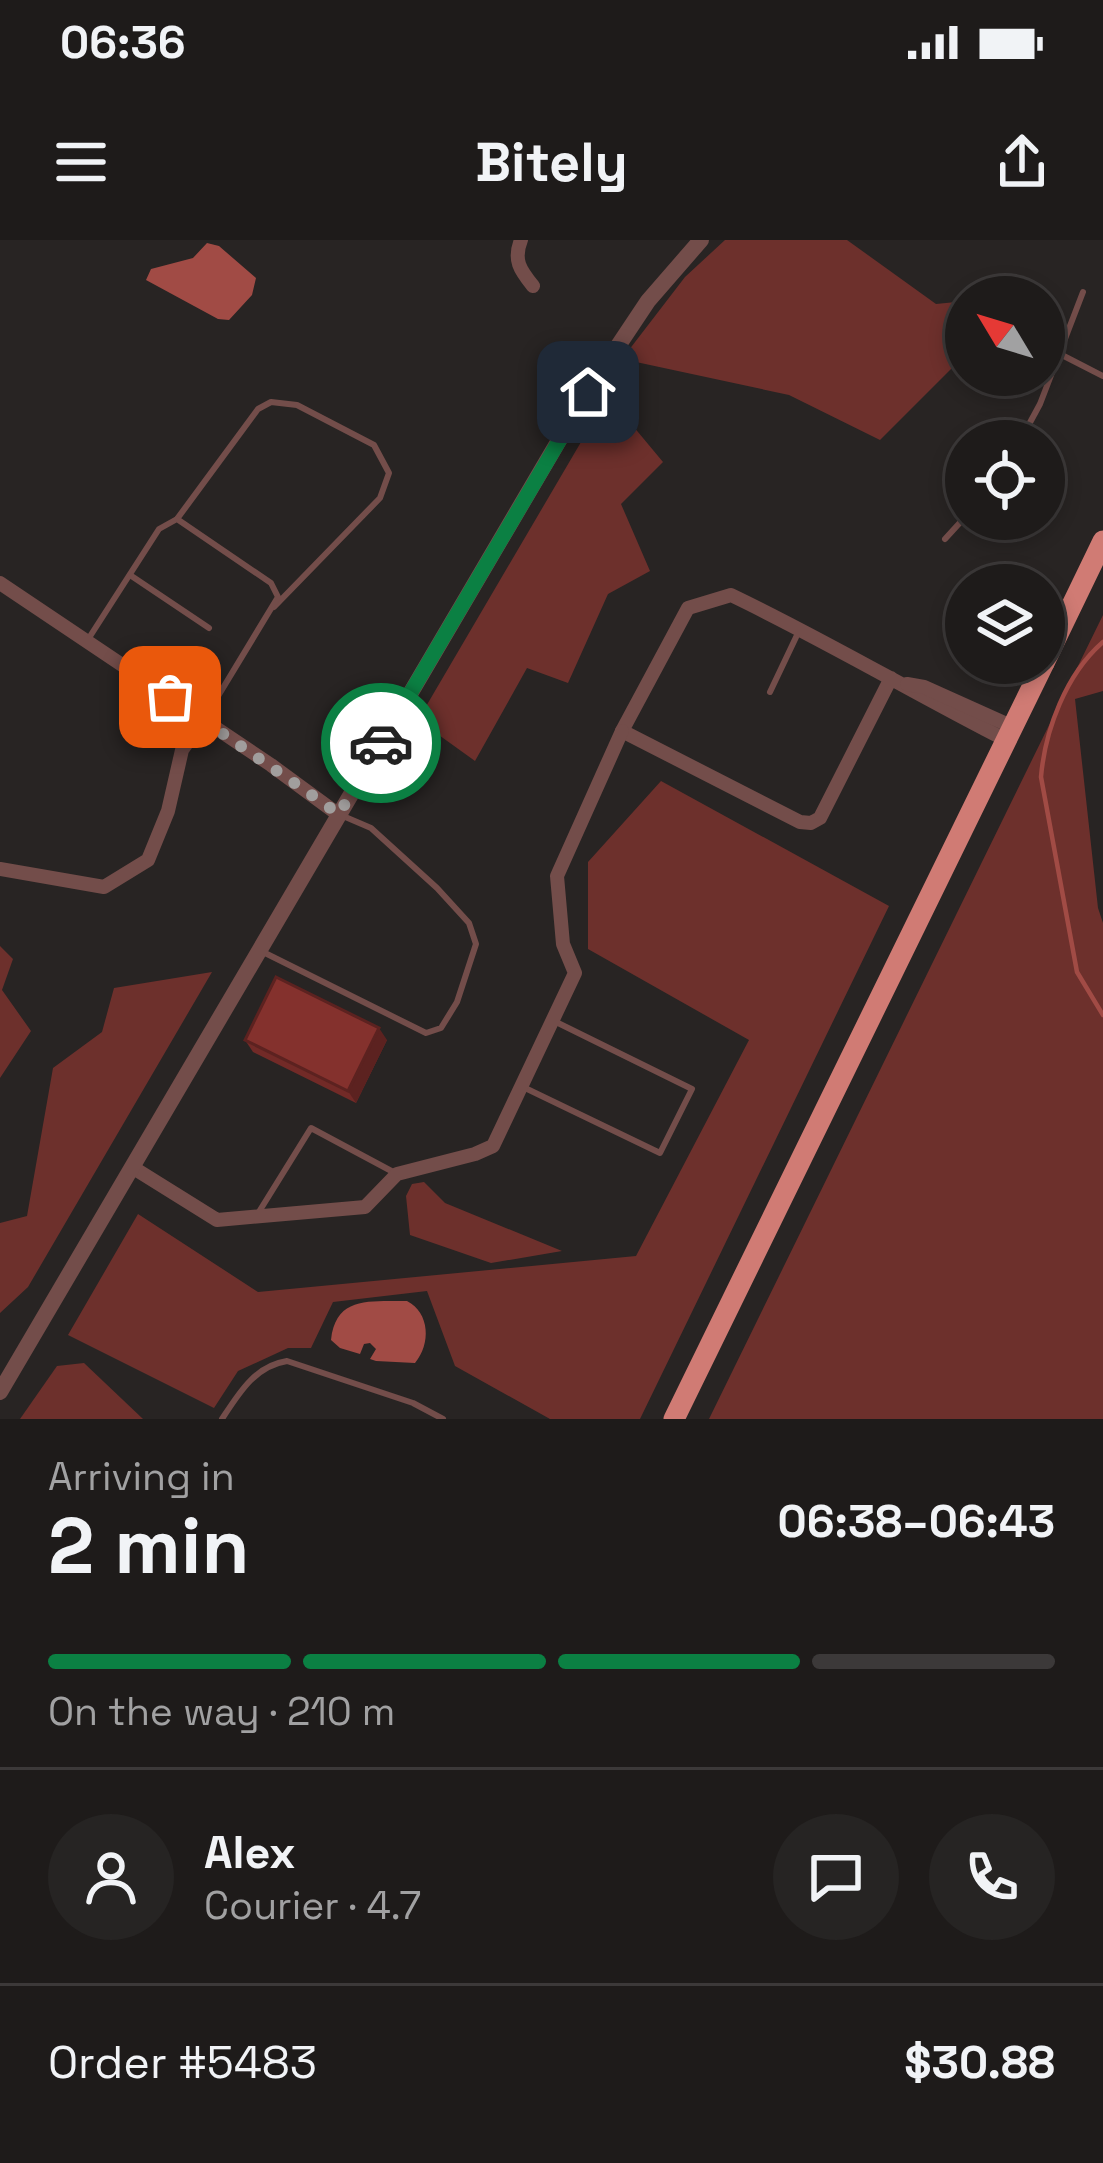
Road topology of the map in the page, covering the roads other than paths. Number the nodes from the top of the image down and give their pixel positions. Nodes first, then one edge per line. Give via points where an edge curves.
1 (521, 240) edge
2 (701, 240) edge
3 (533, 286) dead end
4 (1083, 292) dead end
5 (1065, 336) edge
6 (1065, 357) edge
7 (1103, 376) edge
8 (177, 519) junction
9 (1103, 541) edge
10 (130, 575) junction
11 (0, 584) edge
12 (274, 607) junction
13 (1065, 620) edge
14 (209, 628) dead end
15 (800, 629) junction
16 (87, 641) junction
17 (896, 680) junction
18 (1034, 684) edge
19 (770, 692) dead end
20 (204, 719) junction
21 (622, 731) junction
22 (1010, 734) junction
23 (339, 814) junction
24 (0, 869) edge
25 (260, 950) junction
26 (554, 1020) junction
27 (523, 1088) junction
28 (132, 1167) junction
29 (397, 1174) junction
30 (257, 1215) junction
31 (0, 1392) edge
32 (222, 1419) edge
33 (442, 1419) edge
34 (674, 1419) edge

1 - 3 street via 520,269
2 - 23 street via 626,330
4 - 5 lane
6 - 7 lane
8 - 10 lane via 160,529
8 - 12 lane via 271,583
8 - 12 lane via 271,402 297,405 374,445 389,473 380,498
9 - 13 highway
10 - 14 lane
10 - 16 lane
11 - 16 street
12 - 20 lane
15 - 17 street
15 - 19 lane
15 - 21 street via 731,595 688,608
16 - 20 street
17 - 21 street via 811,823
17 - 22 street
18 - 22 highway
20 - 23 street
20 - 24 street via 182,750 148,860 104,886
21 - 26 street via 557,876 563,944 575,973
22 - 34 highway
23 - 25 street
23 - 25 lane via 371,829 469,923 476,944 457,1002 441,1028 426,1033
25 - 28 street
26 - 27 street
26 - 27 lane via 692,1089 660,1153
27 - 29 street via 493,1146
28 - 30 street via 217,1220
28 - 31 street
29 - 30 street via 365,1208
29 - 30 lane via 311,1128
32 - 33 lane via 248,1382 287,1361

